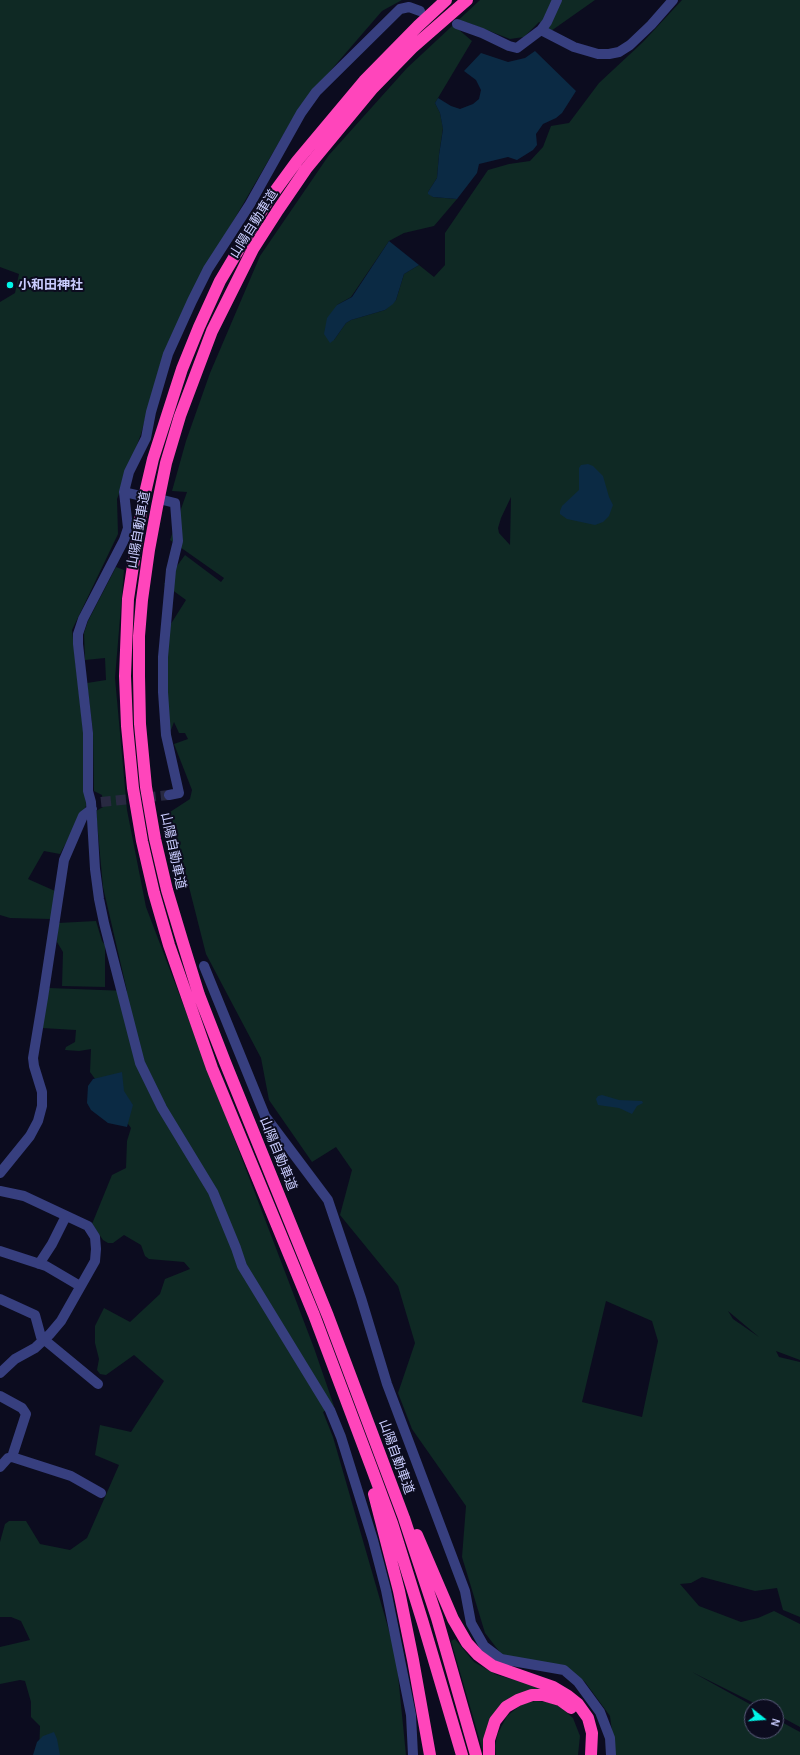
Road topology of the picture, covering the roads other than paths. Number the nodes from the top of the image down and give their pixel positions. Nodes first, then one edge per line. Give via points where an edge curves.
1 (446, 0) edge
2 (467, 0) edge
3 (557, 0) edge
4 (673, 0) edge
5 (420, 11) dead end
6 (457, 24) dead end
7 (541, 30) junction
8 (124, 492) junction
9 (137, 495) dead end
10 (163, 500) dead end
11 (169, 795) dead end
12 (95, 804) junction
13 (204, 966) dead end
14 (0, 1174) edge
15 (0, 1191) edge
16 (66, 1216) junction
17 (0, 1251) edge
18 (40, 1264) junction
19 (80, 1286) junction
20 (0, 1299) edge
21 (44, 1340) junction
22 (0, 1373) edge
23 (98, 1384) dead end
24 (0, 1396) edge
25 (360, 1400) junction
26 (12, 1457) junction
27 (0, 1467) edge
28 (372, 1469) junction
29 (101, 1493) dead end
30 (413, 1755) edge
31 (430, 1755) edge
32 (462, 1755) edge
33 (476, 1755) edge
34 (490, 1755) edge
35 (584, 1755) edge
36 (591, 1755) edge
37 (611, 1755) edge

1 - 28 highway, 山陽自動車道 via 364,81 297,161 267,202 220,280 182,369 153,459 134,548 126,636 127,726 133,788 142,841 160,915 212,1068 314,1315
2 - 25 highway, 山陽自動車道 via 412,48 373,88 306,170 253,249 212,330 168,456 149,550 142,608 139,676 141,732 155,839 167,890 224,1062 274,1180
3 - 7 street
4 - 7 street via 651,25 619,52 598,54 574,47
5 - 8 street via 409,7 400,9 316,92 301,113 250,204 208,269 192,301 168,354 146,438 129,472
6 - 7 street via 517,48
8 - 9 street
8 - 12 street via 128,528 78,634 81,685 88,733 88,791
10 - 11 street via 175,503 178,541 171,570 163,657 166,735 179,793
12 - 14 street via 83,816 64,860 33,1058 42,1092 42,1106 30,1136
12 - 30 street via 95,869 104,924 140,1063 162,1108 213,1192 242,1266 330,1410 341,1437 386,1590 411,1715
13 - 37 street via 265,1116 328,1200 387,1384 465,1591 471,1623 484,1646 501,1659 564,1670 578,1682 600,1712 610,1738
15 - 16 street via 24,1196
16 - 18 street
16 - 19 street via 88,1226 95,1237 94,1260
17 - 18 street
18 - 19 street
19 - 21 street via 61,1321
20 - 21 street via 35,1315
21 - 22 street via 35,1348 15,1358
21 - 23 street
24 - 26 street via 22,1408 26,1414
25 - 33 highway, 山陽自動車道 via 404,1518
25 - 36 highway via 453,1619 467,1643 493,1666 553,1687 578,1704 588,1718 592,1733
26 - 27 street
26 - 29 street via 71,1476
28 - 31 highway via 374,1496 399,1591
28 - 32 highway, 山陽自動車道 via 419,1608
34 - 35 highway via 489,1740 495,1721 506,1707 532,1695 543,1695 560,1700 578,1716 586,1738

